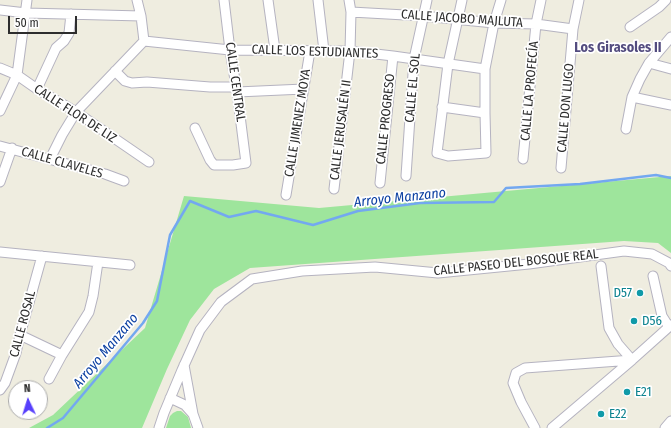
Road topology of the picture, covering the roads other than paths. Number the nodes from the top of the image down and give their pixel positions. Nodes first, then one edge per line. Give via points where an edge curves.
1 (27, 0) edge
2 (137, 0) edge
3 (224, 0) edge
4 (268, 0) edge
5 (318, 0) edge
6 (349, 0) edge
7 (426, 0) edge
8 (462, 0) edge
9 (501, 0) edge
10 (541, 0) edge
11 (579, 0) edge
12 (666, 0) edge
13 (0, 10) edge
14 (351, 12) junction
15 (26, 13) junction
16 (71, 14) junction
17 (141, 16) junction
18 (423, 16) junction
19 (458, 19) junction
20 (494, 23) junction
21 (536, 24) junction
22 (630, 28) dead end
23 (573, 30) junction
24 (671, 37) edge
25 (144, 41) junction
26 (230, 50) junction
27 (275, 50) junction
28 (310, 51) junction
29 (324, 51) junction
30 (350, 52) junction
31 (393, 56) junction
32 (414, 59) junction
33 (649, 63) junction
34 (448, 64) junction
35 (0, 68) edge
36 (485, 69) junction
37 (671, 69) edge
38 (115, 71) junction
39 (17, 75) junction
40 (37, 89) junction
41 (236, 89) junction
42 (304, 89) junction
43 (632, 97) junction
44 (671, 106) edge
45 (442, 107) junction
46 (0, 111) edge
47 (76, 112) junction
48 (484, 112) junction
49 (195, 128) dead end
50 (626, 129) dead end
51 (0, 146) edge
52 (12, 148) junction
53 (50, 159) junction
54 (523, 159) dead end
55 (149, 162) dead end
56 (562, 168) dead end
57 (406, 176) dead end
58 (124, 181) dead end
59 (0, 182) edge
60 (380, 183) dead end
61 (334, 189) dead end
62 (286, 195) dead end
63 (0, 252) edge
64 (42, 256) junction
65 (98, 262) junction
66 (130, 265) dead end
67 (601, 266) dead end
68 (671, 266) edge
69 (653, 276) dead end
70 (670, 326) edge
71 (20, 334) junction
72 (62, 355) junction
73 (632, 360) junction
74 (184, 364) junction
75 (49, 379) dead end
76 (0, 390) edge
77 (170, 398) junction
78 (193, 414) junction
79 (671, 421) edge
80 (159, 428) edge
81 (198, 428) edge
82 (535, 428) edge
83 (552, 428) edge
84 (665, 428) edge

1 - 15 street
2 - 17 street
3 - 26 street, CALLE CENTRAL
4 - 27 street
5 - 29 street
6 - 14 street, CALLE JERUSALÉN II
7 - 18 street, CALLE EL SOL
8 - 19 street
9 - 20 street
10 - 21 street, CALLE LA PROFECÍA
11 - 23 street, CALLE DON LUGO
12 - 22 street
13 - 15 street
14 - 18 street, CALLE JACOBO MAJLUTA
14 - 30 street, CALLE JERUSALÉN II
15 - 16 street
15 - 39 street
16 - 17 street
16 - 40 street via 69,33 56,48
17 - 25 street
18 - 19 street, CALLE JACOBO MAJLUTA
18 - 32 street, CALLE EL SOL
19 - 20 street, CALLE JACOBO MAJLUTA
19 - 34 street
20 - 21 street, CALLE JACOBO MAJLUTA
20 - 36 street
21 - 23 street, CALLE JACOBO MAJLUTA
21 - 54 street, CALLE LA PROFECÍA
23 - 56 street, CALLE DON LUGO
24 - 33 street
25 - 26 street, CALLE LOS ESTUDIANTES
25 - 38 street
26 - 27 street, CALLE LOS ESTUDIANTES
26 - 41 street, CALLE CENTRAL
27 - 28 street, CALLE LOS ESTUDIANTES
28 - 29 street, CALLE LOS ESTUDIANTES
28 - 42 street, CALLE JIMENEZ MOYA
29 - 30 street, CALLE LOS ESTUDIANTES
30 - 31 street, CALLE LOS ESTUDIANTES
30 - 61 street, CALLE JERUSALÉN II
31 - 32 street, CALLE LOS ESTUDIANTES
31 - 60 street, CALLE PROGRESO
32 - 34 street, CALLE LOS ESTUDIANTES
32 - 57 street, CALLE EL SOL
33 - 37 street
33 - 43 street
34 - 36 street, CALLE LOS ESTUDIANTES
34 - 45 street
35 - 39 street, CALLE FLOR DE LIZ
36 - 48 street
38 - 41 street via 125,81 132,83
38 - 47 street
39 - 40 street, CALLE FLOR DE LIZ
39 - 46 street
40 - 47 street, CALLE FLOR DE LIZ
41 - 42 street
41 - 49 street, CALLE CENTRAL via 246,163 214,165
42 - 62 street, CALLE JIMENEZ MOYA
43 - 44 street
43 - 50 street
45 - 48 street
45 - 48 street via 437,153 448,156 486,153
47 - 53 street
47 - 55 street, CALLE FLOR DE LIZ
51 - 52 street, CALLE CLAVELES
52 - 53 street, CALLE CLAVELES
52 - 59 street
53 - 58 street, CALLE CLAVELES
63 - 64 street
64 - 65 street
64 - 71 street, CALLE ROSAL
65 - 66 street
65 - 72 street via 89,312
67 - 73 street via 609,328 618,344
68 - 74 street, CALLE PASEO DEL BOSQUE REAL via 652,254 624,251 438,273 375,267 302,271 252,279 221,302 200,330
69 - 70 street via 662,316
70 - 73 street
71 - 72 street
71 - 76 street, CALLE ROSAL via 16,353
72 - 75 street
73 - 82 street via 525,368 516,373 513,383
73 - 83 street
74 - 77 street, CALLE PASEO DEL BOSQUE REAL
74 - 78 street
77 - 78 street via 185,405
77 - 80 street, CALLE PASEO DEL BOSQUE REAL
78 - 81 street
79 - 84 street

